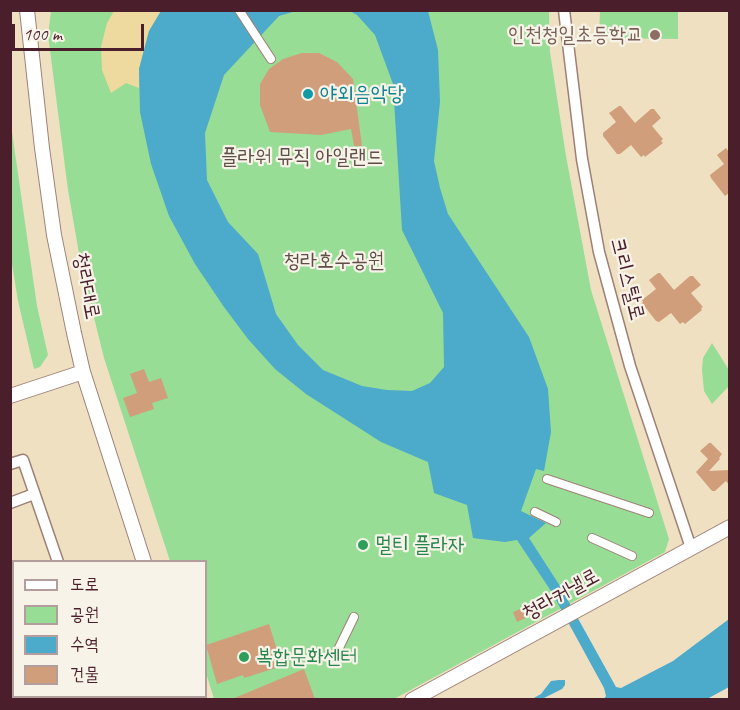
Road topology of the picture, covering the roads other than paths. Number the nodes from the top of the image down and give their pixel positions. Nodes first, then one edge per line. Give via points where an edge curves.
1 (27, 10) edge
2 (239, 10) edge
3 (564, 10) edge
4 (271, 59) dead end
5 (83, 372) junction
6 (10, 396) edge
7 (10, 464) edge
8 (547, 479) dead end
9 (34, 494) junction
10 (10, 503) edge
11 (535, 512) dead end
12 (649, 513) dead end
13 (556, 522) dead end
14 (729, 527) edge
15 (592, 538) dead end
16 (691, 548) junction
17 (632, 556) dead end
18 (55, 560) edge
19 (144, 560) edge
20 (354, 617) dead end
21 (336, 654) dead end
22 (412, 699) edge

1 - 5 street, 청라대로 via 54,235
2 - 4 street
3 - 16 street, 크리스탈로 via 580,148 599,252 630,366
5 - 6 street
5 - 19 street, 청라대로
7 - 9 street via 23,460
8 - 12 street
9 - 10 street
9 - 18 street
11 - 13 street
14 - 16 street, 청라커낼로
15 - 17 street
16 - 22 street, 청라커낼로
20 - 21 street

